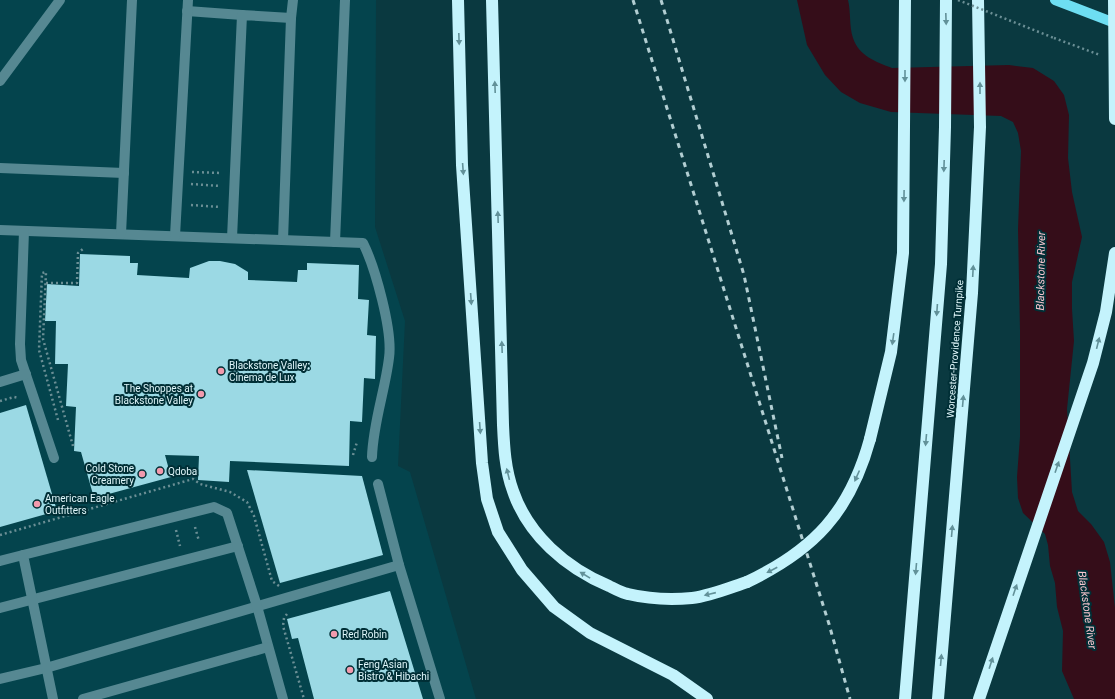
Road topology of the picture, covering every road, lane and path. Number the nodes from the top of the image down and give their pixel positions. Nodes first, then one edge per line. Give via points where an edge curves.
1 (60, 0) edge
2 (132, 0) edge
3 (188, 0) edge
4 (292, 0) edge
5 (345, 0) edge
6 (458, 0) edge
7 (492, 0) edge
8 (905, 0) edge
9 (946, 0) edge
10 (958, 0) edge
11 (978, 0) edge
12 (1055, 0) edge
13 (1114, 0) edge
14 (187, 11) junction
15 (242, 15) junction
16 (291, 18) junction
17 (1114, 24) edge
18 (1114, 61) edge
19 (0, 81) edge
20 (1115, 114) edge
21 (1115, 119) edge
22 (0, 168) edge
23 (178, 171) junction
24 (223, 173) dead end
25 (124, 174) junction
26 (178, 183) junction
27 (222, 186) dead end
28 (176, 204) junction
29 (222, 207) dead end
30 (0, 230) edge
31 (24, 231) junction
32 (121, 234) junction
33 (175, 236) junction
34 (232, 238) junction
35 (283, 240) junction
36 (335, 242) junction
37 (87, 248) dead end
38 (1115, 253) edge
39 (46, 282) junction
40 (26, 374) junction
41 (0, 382) edge
42 (21, 399) dead end
43 (0, 401) edge
44 (60, 425) dead end
45 (357, 441) dead end
46 (73, 446) dead end
47 (353, 456) dead end
48 (372, 457) dead end
49 (54, 458) dead end
50 (378, 484) dead end
51 (193, 520) dead end
52 (174, 526) dead end
53 (238, 546) junction
54 (23, 555) junction
55 (203, 556) junction
56 (184, 560) junction
57 (0, 561) edge
58 (399, 565) junction
59 (32, 600) junction
60 (257, 606) junction
61 (0, 608) edge
62 (292, 611) dead end
63 (268, 647) junction
64 (46, 668) junction
65 (0, 680) edge
66 (52, 699) edge
67 (83, 699) edge
68 (283, 699) edge
69 (304, 699) edge
70 (440, 699) edge
71 (707, 699) edge
72 (905, 699) edge
73 (938, 699) edge
74 (979, 699) edge

1 - 19 lane
2 - 25 lane
3 - 14 lane
4 - 16 lane
5 - 36 lane
6 -> 71 highway via 462,165 482,455 487,499 498,532 522,570 554,607 590,633 673,675
8 -> 7 highway, bridge via 903,253 891,352 864,461 837,512 818,537 789,560 747,582 719,592 693,598 663,599 627,594 594,580 565,563 545,543 526,517 513,491 504,458
9 -> 72 highway, Worcester-Providence Turnpike via 941,264
10 - 18 path, bridge
73 -> 11 highway, Worcester-Providence Turnpike via 972,293 980,127
12 - 17 main road
13 - 17 highway
14 - 15 lane
14 - 23 lane
15 - 16 lane
15 - 34 lane
16 - 35 lane
17 - 18 highway
18 - 20 highway
20 - 21 highway
22 - 25 lane
23 - 24 path
23 - 26 lane
25 - 32 lane
26 - 27 path
26 - 28 lane
28 - 29 path
28 - 33 lane
30 - 31 lane
31 - 32 lane
31 - 40 lane via 20,344 21,360
32 - 33 lane
33 - 34 lane
34 - 35 lane
35 - 36 lane
36 - 48 lane via 363,242 370,256 386,321 390,356
37 - 39 path via 82,248 78,253 77,283
74 -> 38 highway via 1093,363 1106,312
39 - 44 path via 46,272 42,273 39,350
39 - 46 path via 43,339
40 - 41 lane
40 - 49 lane
42 - 43 path via 17,397
45 - 47 path
50 - 58 lane
51 - 55 path
52 - 56 path
53 - 54 lane via 227,513 214,507
53 - 55 lane
53 - 60 lane
54 - 57 lane
54 - 59 lane
55 - 56 lane
56 - 59 lane
58 - 60 lane
58 - 70 lane
59 - 61 lane
59 - 64 lane
60 - 63 lane
60 - 64 lane
62 - 69 path via 284,618 283,626
63 - 67 lane
63 - 68 lane
64 - 65 lane
64 - 66 lane

